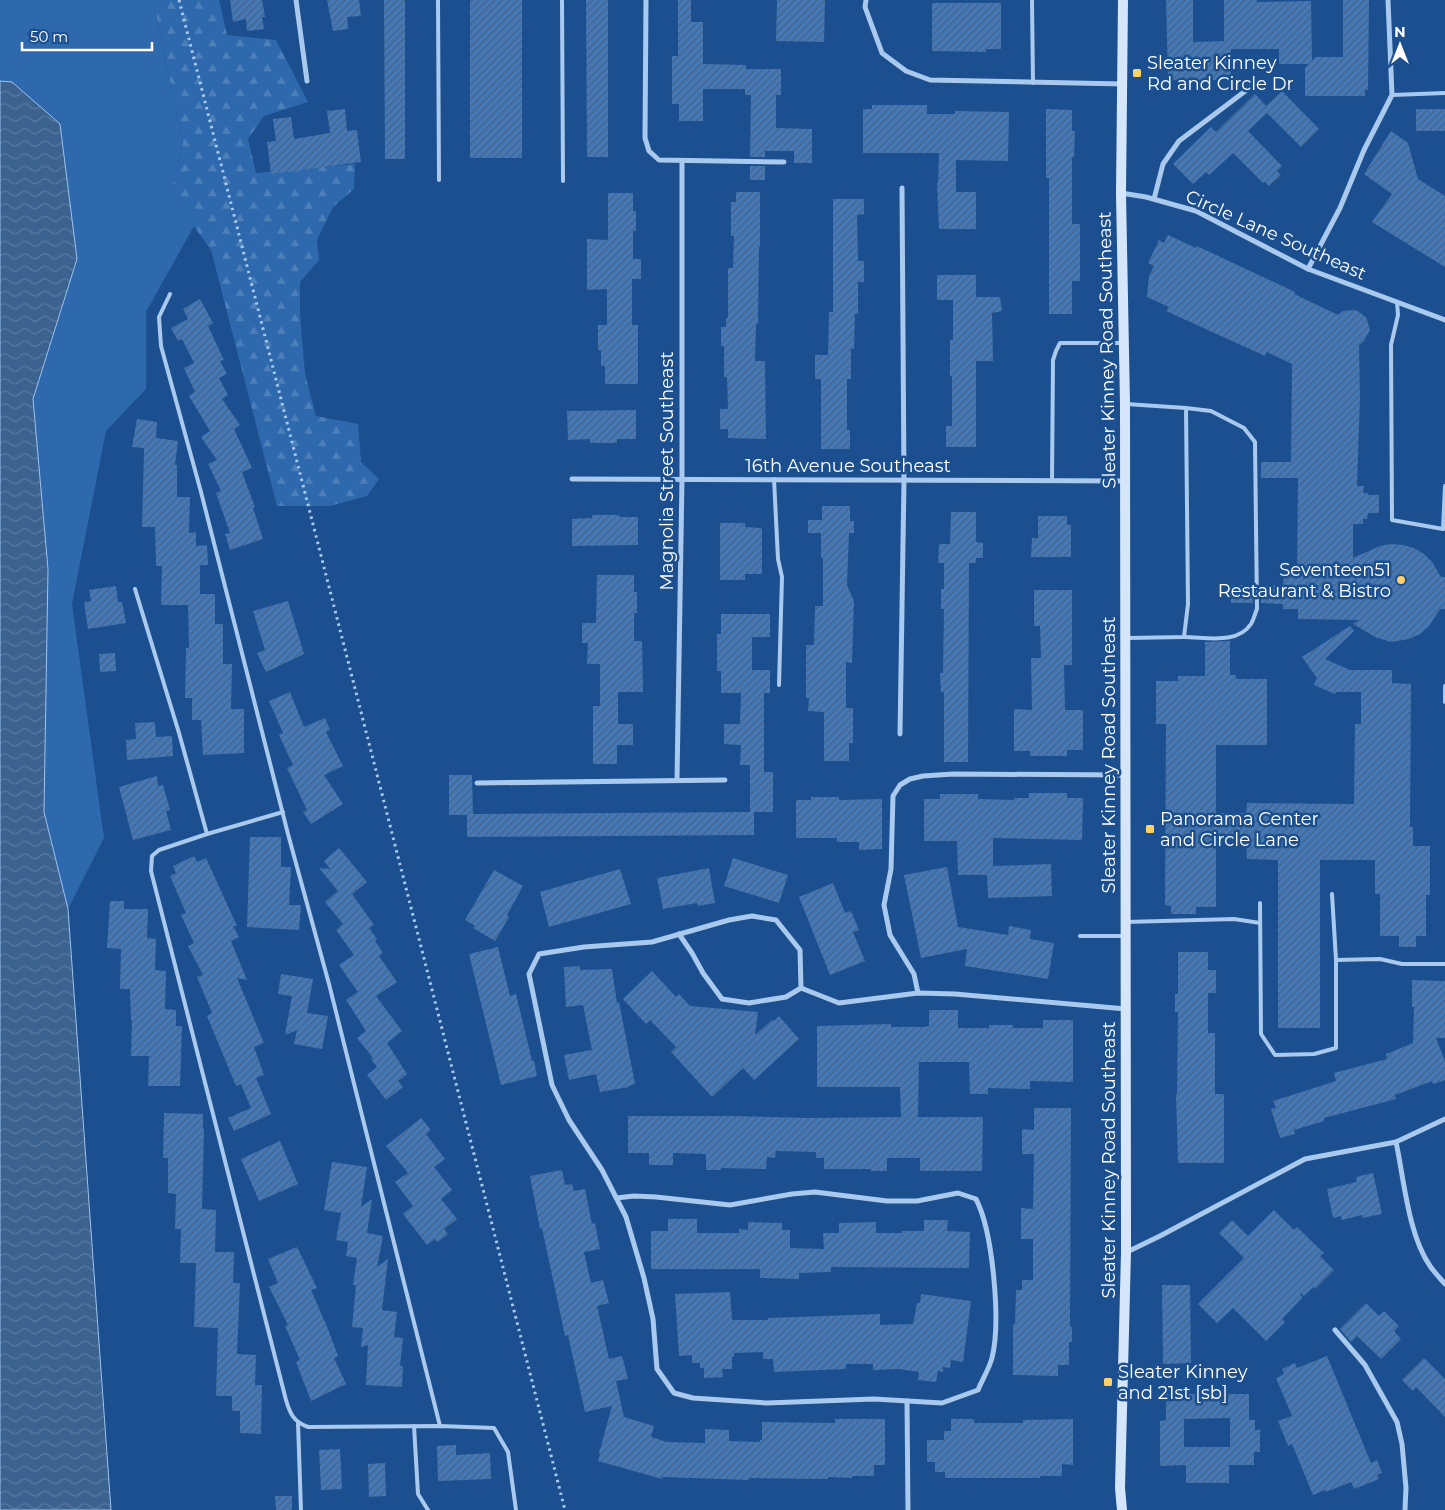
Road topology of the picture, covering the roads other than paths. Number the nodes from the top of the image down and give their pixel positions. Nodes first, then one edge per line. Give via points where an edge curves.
1 (296, 0) edge
2 (438, 0) edge
3 (562, 0) edge
4 (646, 0) edge
5 (866, 0) edge
6 (1032, 0) edge
7 (1123, 0) edge
8 (1388, 0) edge
9 (308, 81) dead end
10 (1033, 83) junction
11 (1123, 84) junction
12 (1252, 86) dead end
13 (1445, 92) edge
14 (1392, 95) junction
15 (682, 161) junction
16 (784, 162) dead end
17 (439, 180) dead end
18 (563, 181) dead end
19 (902, 188) dead end
20 (1121, 193) junction
21 (1154, 199) junction
22 (1308, 269) junction
23 (170, 294) dead end
24 (1397, 302) junction
25 (1445, 320) edge
26 (1124, 343) junction
27 (1125, 404) junction
28 (1186, 408) junction
29 (572, 479) dead end
30 (682, 479) junction
31 (774, 479) junction
32 (904, 480) junction
33 (1052, 480) junction
34 (1125, 481) junction
35 (1445, 486) edge
36 (1444, 529) edge
37 (135, 589) dead end
38 (1184, 637) junction
39 (1125, 638) junction
40 (779, 685) dead end
41 (1445, 686) edge
42 (1445, 702) edge
43 (900, 734) dead end
44 (1126, 775) junction
45 (677, 780) junction
46 (725, 780) dead end
47 (477, 783) dead end
48 (283, 812) junction
49 (207, 834) junction
50 (1332, 894) dead end
51 (1260, 903) dead end
52 (1126, 922) junction
53 (1260, 923) junction
54 (678, 934) junction
55 (1080, 936) dead end
56 (1126, 936) junction
57 (1336, 960) junction
58 (1445, 964) edge
59 (801, 988) junction
60 (918, 993) junction
61 (1126, 1009) junction
62 (1445, 1119) edge
63 (1396, 1142) junction
64 (616, 1198) junction
65 (1126, 1252) junction
66 (1445, 1284) edge
67 (1334, 1330) dead end
68 (906, 1401) junction
69 (298, 1423) junction
70 (414, 1426) junction
71 (440, 1426) junction
72 (301, 1510) edge
73 (428, 1510) edge
74 (516, 1510) edge
75 (908, 1510) edge
76 (1122, 1510) edge
77 (1405, 1510) edge

1 - 9 street
2 - 17 lane
3 - 18 lane
4 - 15 street via 645,138 649,151 659,160
5 - 10 street via 865,6 882,53 906,71 930,80
6 - 10 lane
7 - 11 street, Sleater Kinney Road Southeast
8 - 14 street
10 - 11 street
11 - 20 street, Sleater Kinney Road Southeast
12 - 21 street via 1179,141 1163,164
13 - 14 lane
14 - 22 street
15 - 16 street
15 - 30 street, Magnolia Street Southeast
19 - 32 street
20 - 21 street, Circle Lane Southeast
20 - 26 street, Sleater Kinney Road Southeast
21 - 22 street, Circle Lane Southeast via 1196,211
22 - 24 street, Circle Lane Southeast
23 - 48 lane via 159,318 161,346 202,492
24 - 25 street, Circle Lane Southeast
24 - 36 lane via 1398,315 1391,346 1392,520
26 - 27 street, Sleater Kinney Road Southeast
26 - 33 lane via 1060,343 1053,360
27 - 28 lane
27 - 34 street, Sleater Kinney Road Southeast
28 - 38 lane via 1188,604
28 - 38 lane via 1211,411 1244,428 1255,442 1257,609 1252,623 1232,638
29 - 30 street, 16th Avenue Southeast
30 - 31 street, 16th Avenue Southeast
30 - 45 street, Magnolia Street Southeast
31 - 32 street, 16th Avenue Southeast
31 - 40 lane via 778,559 782,577
32 - 33 street, 16th Avenue Southeast
32 - 43 street
33 - 34 street, 16th Avenue Southeast
34 - 39 street, Sleater Kinney Road Southeast
35 - 36 lane
37 - 49 lane
38 - 39 lane
39 - 44 street, Sleater Kinney Road Southeast
41 - 42 lane
44 - 52 street, Sleater Kinney Road Southeast
44 - 60 street via 953,774 923,776 900,785 893,796 891,869 884,905 890,935 914,974
45 - 46 street
45 - 47 street
48 - 49 lane
48 - 71 lane
49 - 69 lane via 159,850 152,856 151,871 286,1400 290,1414
50 - 57 lane
51 - 53 lane
52 - 53 lane via 1234,919
52 - 56 street, Sleater Kinney Road Southeast
53 - 57 lane via 1261,1034 1275,1055 1314,1054 1336,1048
54 - 59 street via 722,999 749,1002 786,997
54 - 59 street via 752,916 776,920 800,950
54 - 64 street via 652,942 539,954 529,974 552,1085
55 - 56 lane
56 - 61 street, Sleater Kinney Road Southeast
57 - 58 lane via 1380,959 1402,964
59 - 60 street via 839,1003
60 - 61 street
61 - 65 street, Sleater Kinney Road Southeast
62 - 63 street
63 - 65 street via 1305,1159
63 - 66 street via 1415,1233 1429,1264
64 - 68 street via 626,1217 644,1278 657,1368 674,1393 693,1398 767,1403
64 - 68 street via 656,1197 730,1205 815,1192 887,1201 917,1201 958,1193 976,1199 982,1210 993,1273 996,1310 992,1358 978,1390 942,1403
65 - 76 street, Sleater Kinney Road Southeast
67 - 77 street via 1365,1365 1397,1422 1404,1462
68 - 75 street
69 - 70 lane via 308,1427
69 - 72 lane
70 - 71 lane
70 - 73 lane via 418,1494
71 - 74 lane via 494,1428 508,1452

